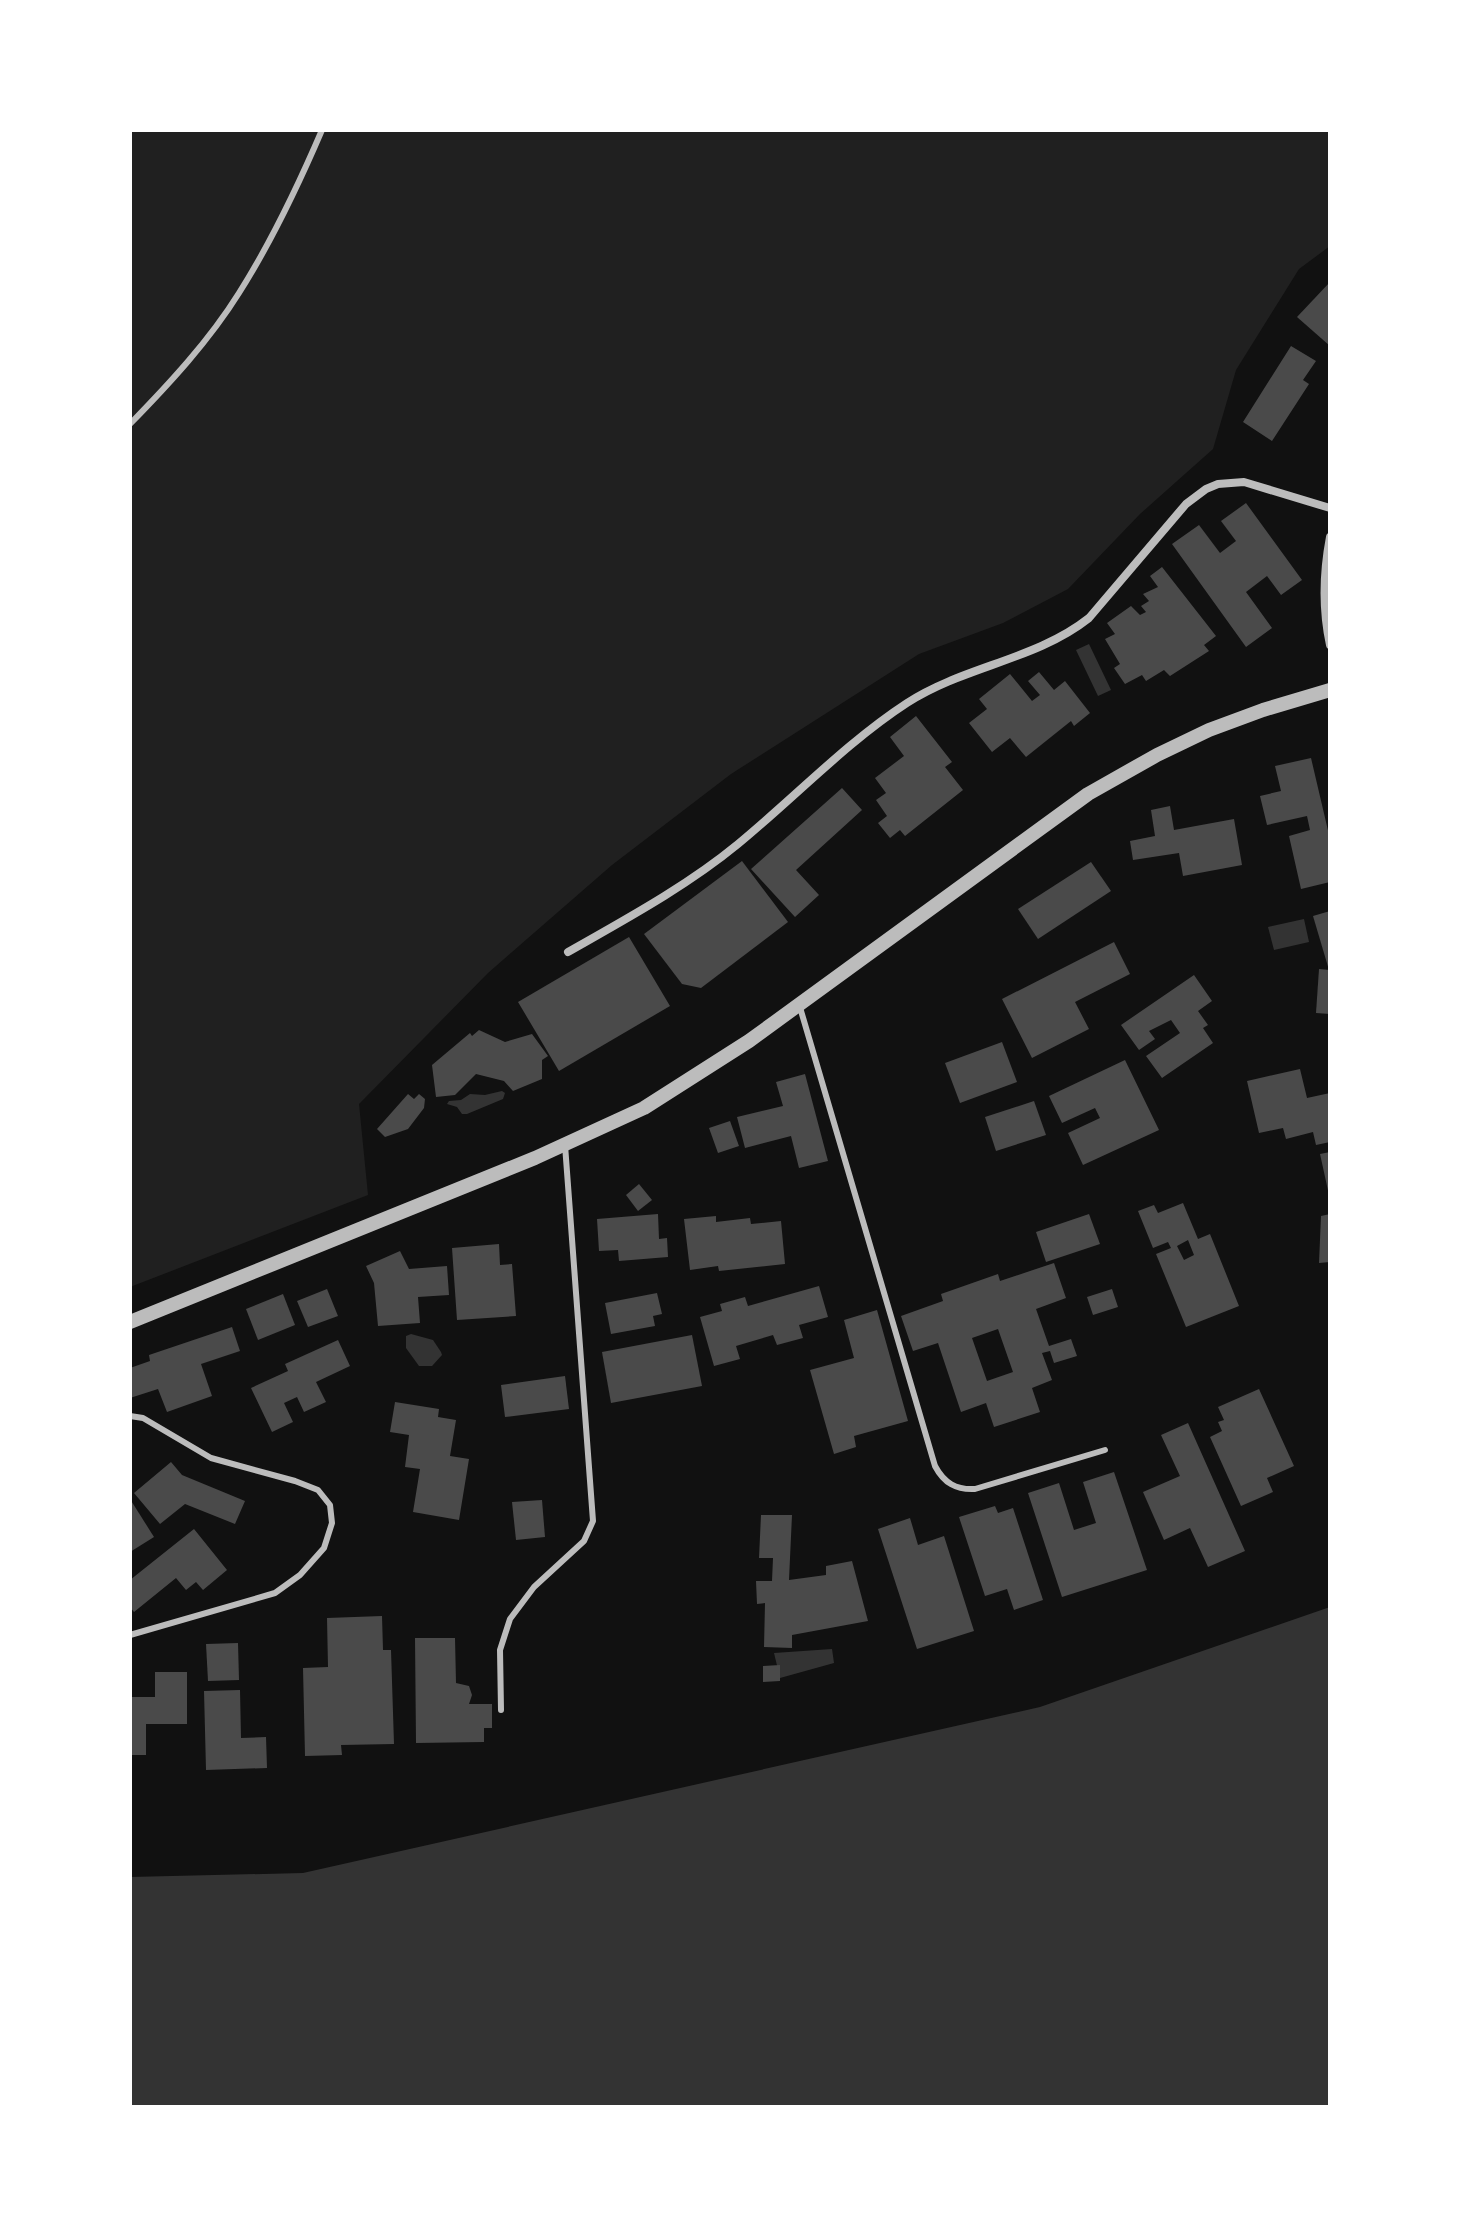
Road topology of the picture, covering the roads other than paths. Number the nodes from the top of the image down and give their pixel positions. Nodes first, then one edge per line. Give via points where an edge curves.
1 (322, 130) edge
2 (130, 424) edge
3 (1330, 508) edge
4 (1330, 537) edge
5 (1330, 645) edge
6 (1330, 690) edge
7 (568, 952) dead end
8 (799, 1004) junction
9 (565, 1145) junction
10 (130, 1322) edge
11 (130, 1416) edge
12 (1105, 1450) dead end
13 (130, 1635) edge
14 (501, 1710) dead end

1 - 2 lane via 294,194 238,295 175,377
3 - 7 street via 1244,482 1206,489 1186,504 1073,630 909,702 706,868
4 - 5 street via 1323,607
6 - 8 street via 1209,730 1122,773 1054,816
8 - 9 street via 680,1087
8 - 12 lane via 939,1475 955,1487 975,1489
9 - 10 street
9 - 14 lane via 593,1521 584,1541 534,1587 510,1619 500,1650
11 - 13 lane via 159,1426 211,1458 318,1490 330,1505 332,1523 324,1548 275,1593

